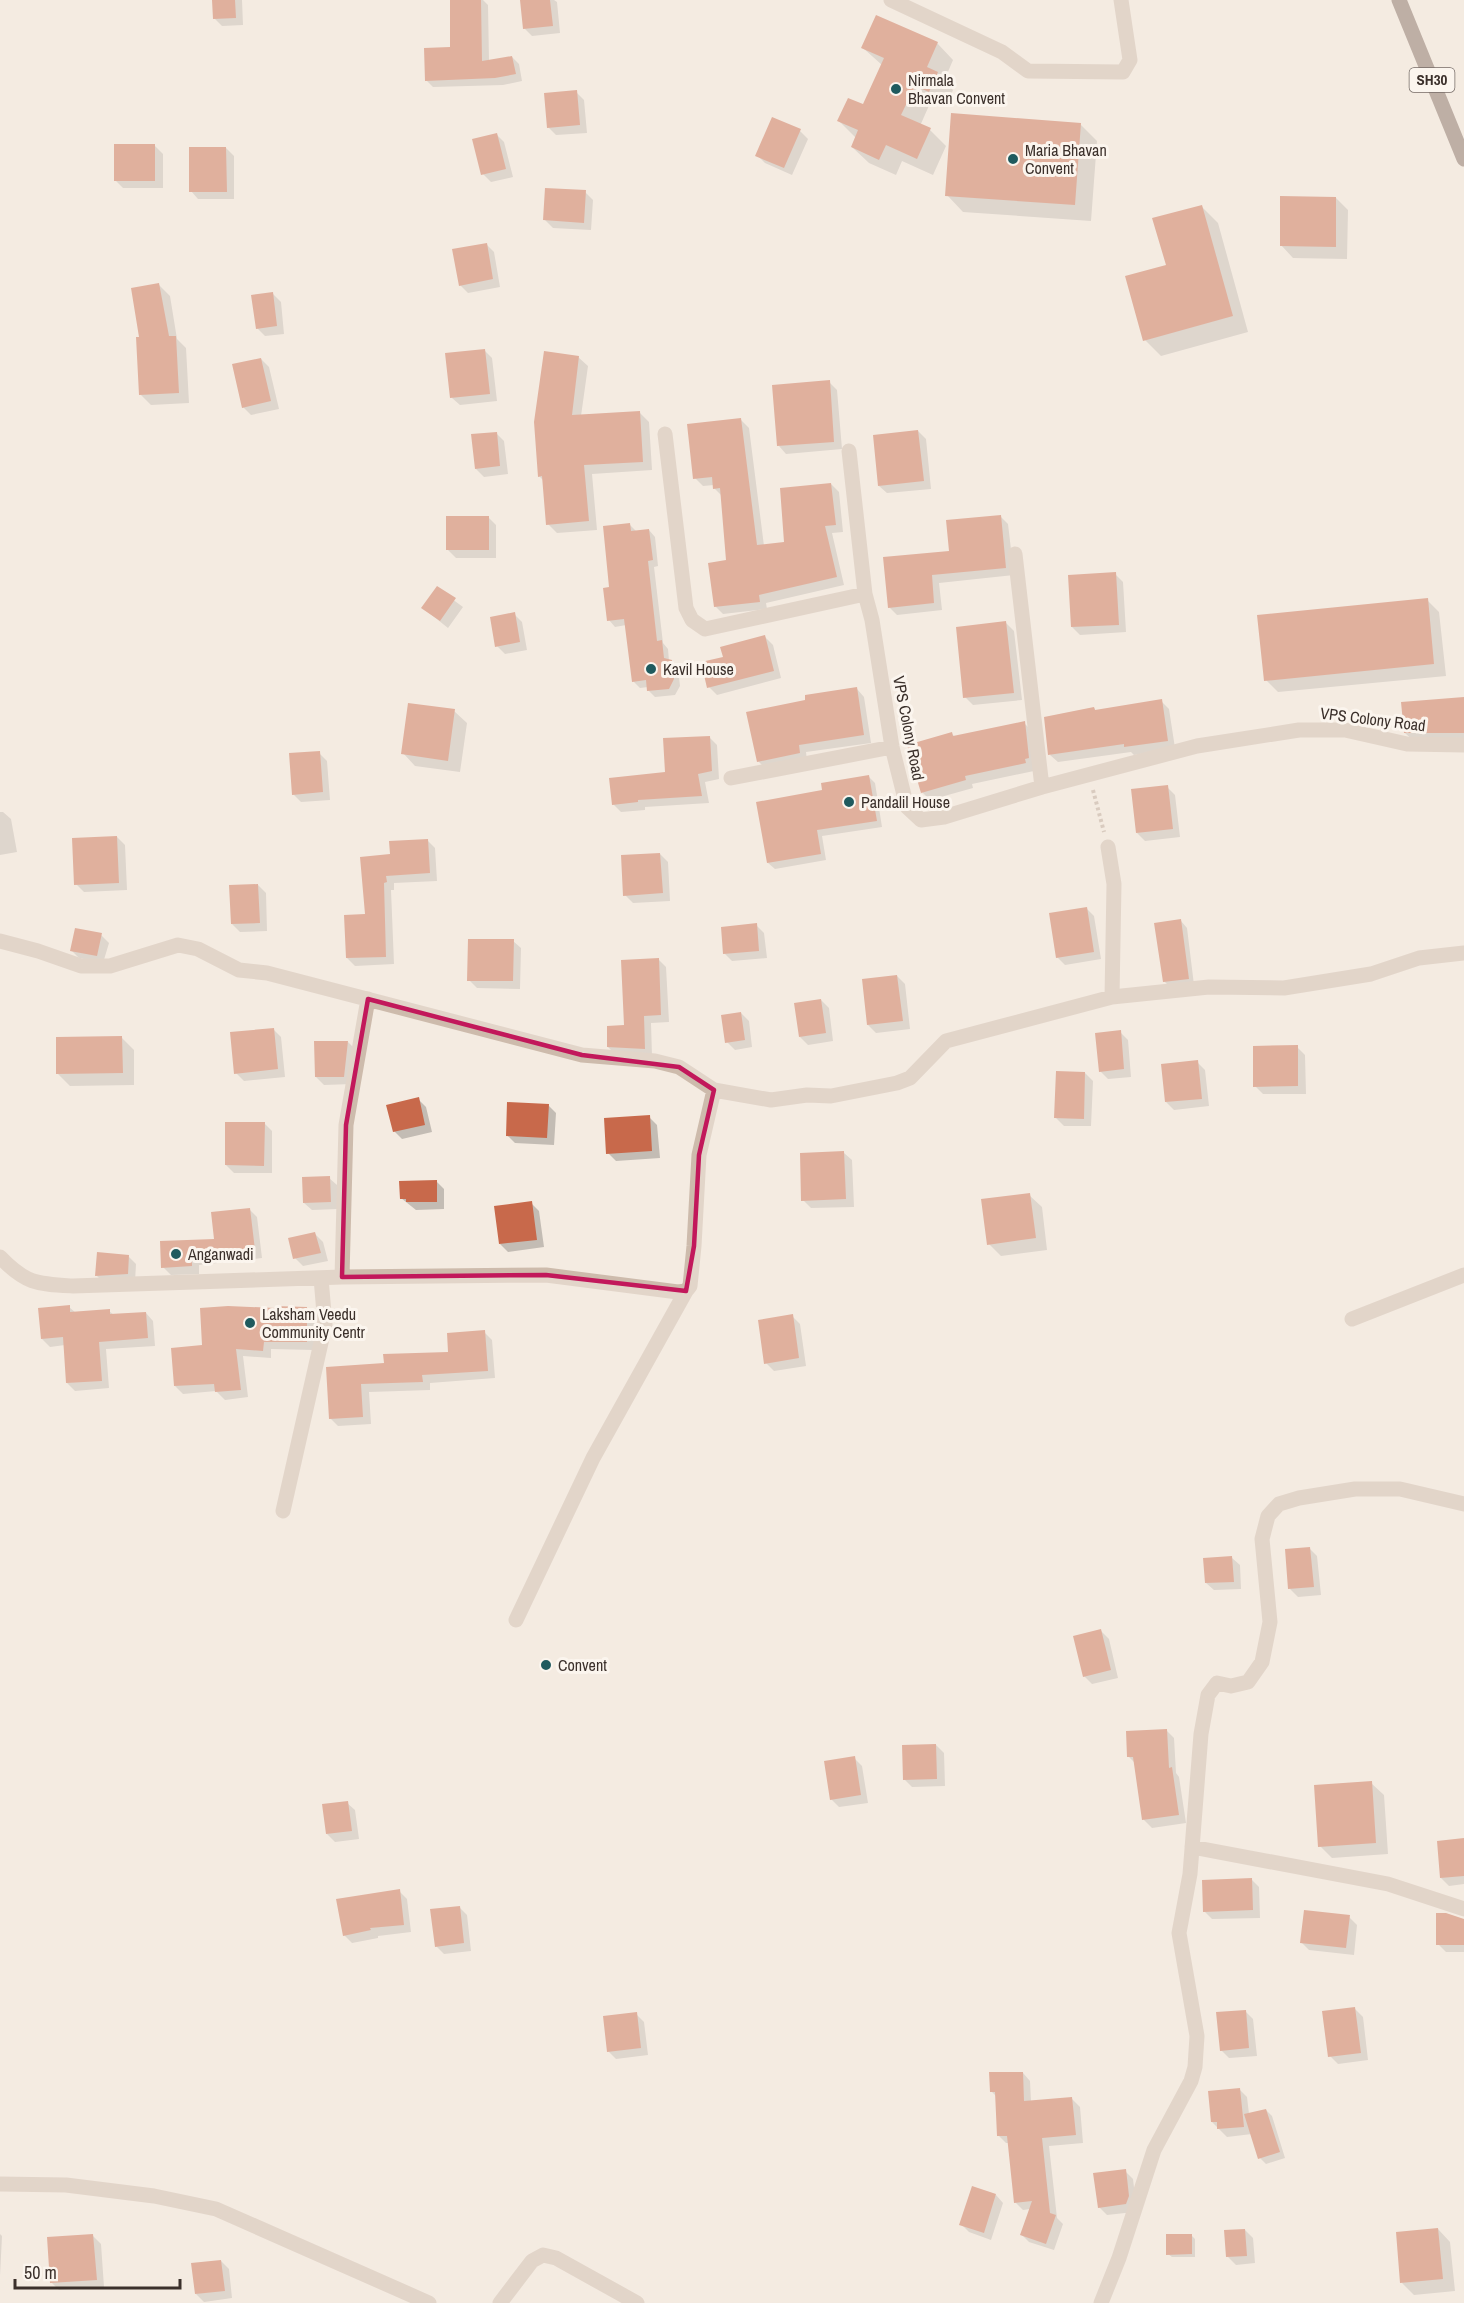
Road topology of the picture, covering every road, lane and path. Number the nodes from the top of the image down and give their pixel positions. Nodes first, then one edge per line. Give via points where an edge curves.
1 (891, 0) edge
2 (1120, 0) edge
3 (1399, 0) edge
4 (1464, 159) edge
5 (665, 434) dead end
6 (849, 450) dead end
7 (1015, 554) dead end
8 (865, 594) junction
9 (1464, 745) edge
10 (892, 747) junction
11 (1089, 774) junction
12 (731, 778) dead end
13 (1042, 787) junction
14 (1108, 847) joint
15 (0, 941) edge
16 (1464, 953) edge
17 (1112, 997) junction
18 (368, 999) junction
19 (714, 1090) junction
20 (0, 1257) edge
21 (1464, 1275) edge
22 (342, 1277) junction
23 (321, 1278) junction
24 (686, 1291) junction
25 (1352, 1319) dead end
26 (1464, 1504) edge
27 (283, 1511) dead end
28 (516, 1620) dead end
29 (1192, 1847) junction
30 (1464, 1909) edge
31 (0, 2184) edge
32 (429, 2303) edge
33 (500, 2303) edge
34 (637, 2303) edge
35 (1101, 2303) edge

1 - 2 street via 1002,52 1028,71 1123,72 1130,60
3 - 4 main road, SH30
5 - 8 street via 686,608 692,620 705,629
6 - 8 street, VPS Colony Road
7 - 13 street
8 - 10 street, VPS Colony Road
9 - 11 street, VPS Colony Road via 1407,744 1344,730 1299,730 1197,746
10 - 12 street
10 - 13 street, VPS Colony Road via 907,807 921,820 944,817
11 - 13 street, VPS Colony Road
11 - 14 path
14 - 17 street via 1114,884
15 - 18 street via 81,966 110,966 178,945 198,949 239,970
16 - 17 street via 1419,958 1371,974 1284,988 1209,987
17 - 19 street via 946,1041 910,1078 897,1083 831,1096 771,1100
18 - 19 street via 582,1055 680,1067
18 - 22 street via 346,1125
19 - 24 street via 699,1155 694,1246 690,1286
20 - 23 street via 36,1284
21 - 25 street
22 - 23 street
22 - 24 street via 546,1275
23 - 27 street via 325,1325
24 - 28 street via 593,1458
26 - 29 street via 1400,1489 1355,1489 1279,1504 1268,1516 1262,1539 1270,1622 1263,1662 1248,1682 1231,1686 1217,1683 1208,1695
29 - 30 street via 1388,1884
29 - 35 street via 1179,1933 1197,2036 1195,2067 1154,2150
31 - 32 street via 66,2185 216,2209
33 - 34 street via 532,2261 543,2255 556,2258

